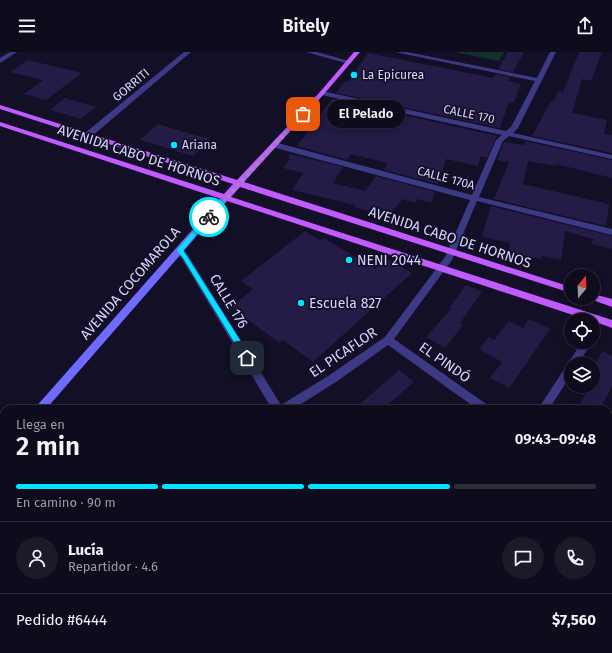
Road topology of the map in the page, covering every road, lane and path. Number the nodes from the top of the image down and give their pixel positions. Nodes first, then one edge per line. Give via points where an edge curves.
1 (14, 52) edge
2 (188, 52) edge
3 (309, 52) edge
4 (357, 52) edge
5 (398, 52) edge
6 (553, 52) edge
7 (0, 61) edge
8 (349, 62) junction
9 (539, 80) junction
10 (322, 93) junction
11 (0, 107) edge
12 (0, 124) edge
13 (508, 134) junction
14 (88, 135) junction
15 (275, 144) junction
16 (612, 157) edge
17 (239, 185) junction
18 (226, 197) junction
19 (474, 198) junction
20 (612, 232) edge
21 (179, 250) junction
22 (450, 252) junction
23 (441, 269) junction
24 (564, 288) edge
25 (600, 299) edge
26 (612, 303) edge
27 (612, 324) edge
28 (388, 340) junction
29 (564, 377) edge
30 (43, 405) edge
31 (276, 405) edge
32 (290, 405) edge
33 (479, 405) edge
34 (546, 405) edge

1 - 7 street
2 - 14 street, GORRITI
3 - 8 street
4 - 8 main road, AVENIDA COCOMAROLA
5 - 9 street
6 - 9 street, EL PICAFLOR
8 - 10 main road, AVENIDA COCOMAROLA
9 - 13 street, EL PICAFLOR via 514,128
10 - 13 street, CALLE 170
10 - 15 main road, AVENIDA COCOMAROLA
11 - 14 main road, AVENIDA CABO DE HORNOS
12 - 18 main road, AVENIDA CABO DE HORNOS
13 - 16 street, CALLE 170
13 - 19 street, EL PICAFLOR via 500,140
14 - 17 main road, AVENIDA CABO DE HORNOS
15 - 17 main road, AVENIDA COCOMAROLA
15 - 19 street, CALLE 170A
17 - 18 main road, AVENIDA COCOMAROLA
17 - 22 main road, AVENIDA CABO DE HORNOS
18 - 21 main road, AVENIDA COCOMAROLA
18 - 23 main road, AVENIDA CABO DE HORNOS
19 - 20 street, CALLE 170A
19 - 22 street, EL PICAFLOR
21 - 30 main road, AVENIDA COCOMAROLA
21 - 31 street, CALLE 176
22 - 23 street, EL PICAFLOR
22 - 24 main road, AVENIDA CABO DE HORNOS
23 - 27 main road, AVENIDA CABO DE HORNOS
23 - 28 street, EL PICAFLOR
25 - 26 main road
28 - 32 street, EL PICAFLOR
28 - 33 street, EL PINDÓ
29 - 34 street

